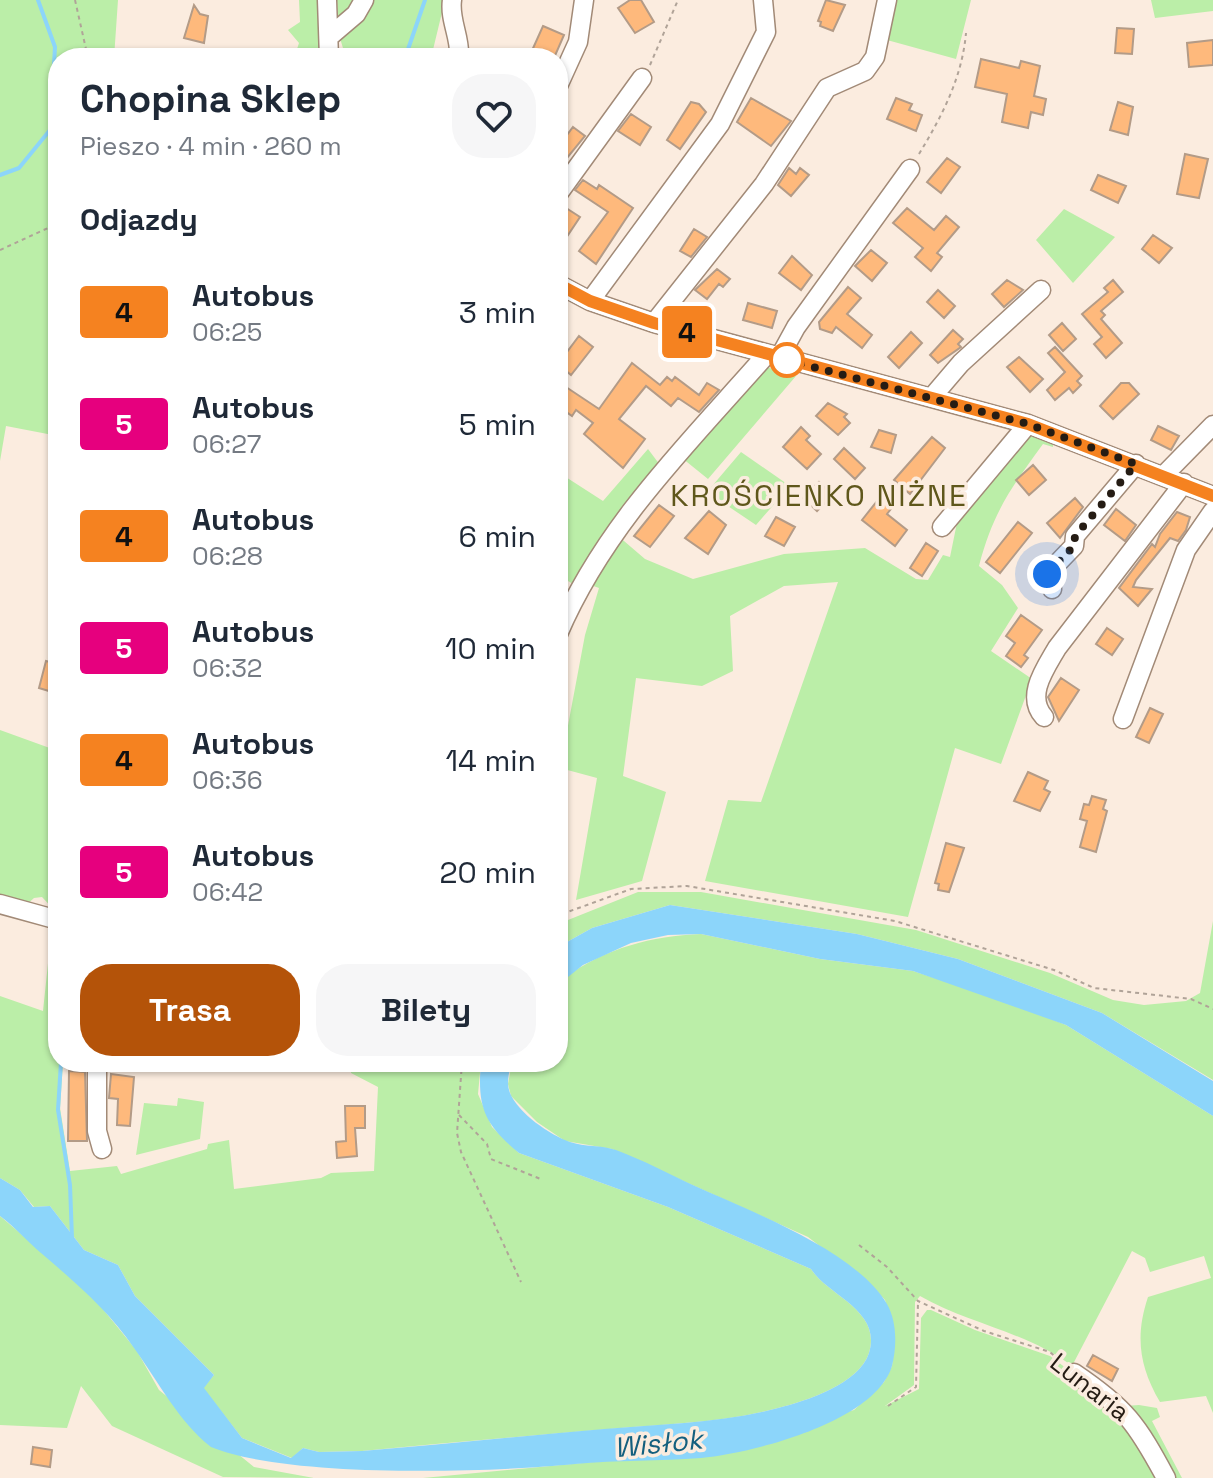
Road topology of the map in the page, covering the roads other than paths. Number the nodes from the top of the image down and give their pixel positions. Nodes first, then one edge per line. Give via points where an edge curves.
1 (327, 0) edge
2 (364, 0) edge
3 (452, 0) edge
4 (584, 0) edge
5 (763, 0) edge
6 (887, 0) edge
7 (329, 37) junction
8 (329, 48) edge
9 (460, 48) edge
10 (568, 64) edge
11 (642, 78) road end
12 (910, 169) road end
13 (568, 180) edge
14 (568, 289) edge
15 (1041, 290) dead end
16 (590, 301) junction
17 (654, 323) junction
18 (773, 356) junction
19 (932, 397) junction
20 (1028, 424) junction
21 (1213, 425) edge
22 (1136, 464) junction
23 (1164, 475) junction
24 (1184, 483) junction
25 (1213, 496) edge
26 (1213, 511) edge
27 (942, 527) dead end
28 (1052, 589) dead end
29 (568, 610) edge
30 (1044, 717) dead end
31 (1123, 719) dead end
32 (0, 904) edge
33 (48, 917) edge
34 (97, 1072) edge
35 (102, 1149) dead end
36 (1074, 1373) road end
37 (1166, 1478) edge

1 - 7 street
2 - 7 street
3 - 9 street
4 - 10 street via 578,42
5 - 16 street via 766,32 720,124
6 - 17 street via 882,33 865,71 827,88 764,184
7 - 8 street
11 - 13 street
12 - 18 street
14 - 16 street
15 - 19 street
16 - 17 street
17 - 18 street
18 - 19 street
18 - 29 street via 611,534
19 - 20 street
20 - 22 street
20 - 27 street
21 - 23 street
22 - 23 street
22 - 28 street via 1047,574
23 - 24 street
24 - 25 street
24 - 30 street via 1057,648 1035,698
26 - 31 street via 1186,550
32 - 33 street
34 - 35 street
36 - 37 street, Lunaria via 1138,1425

